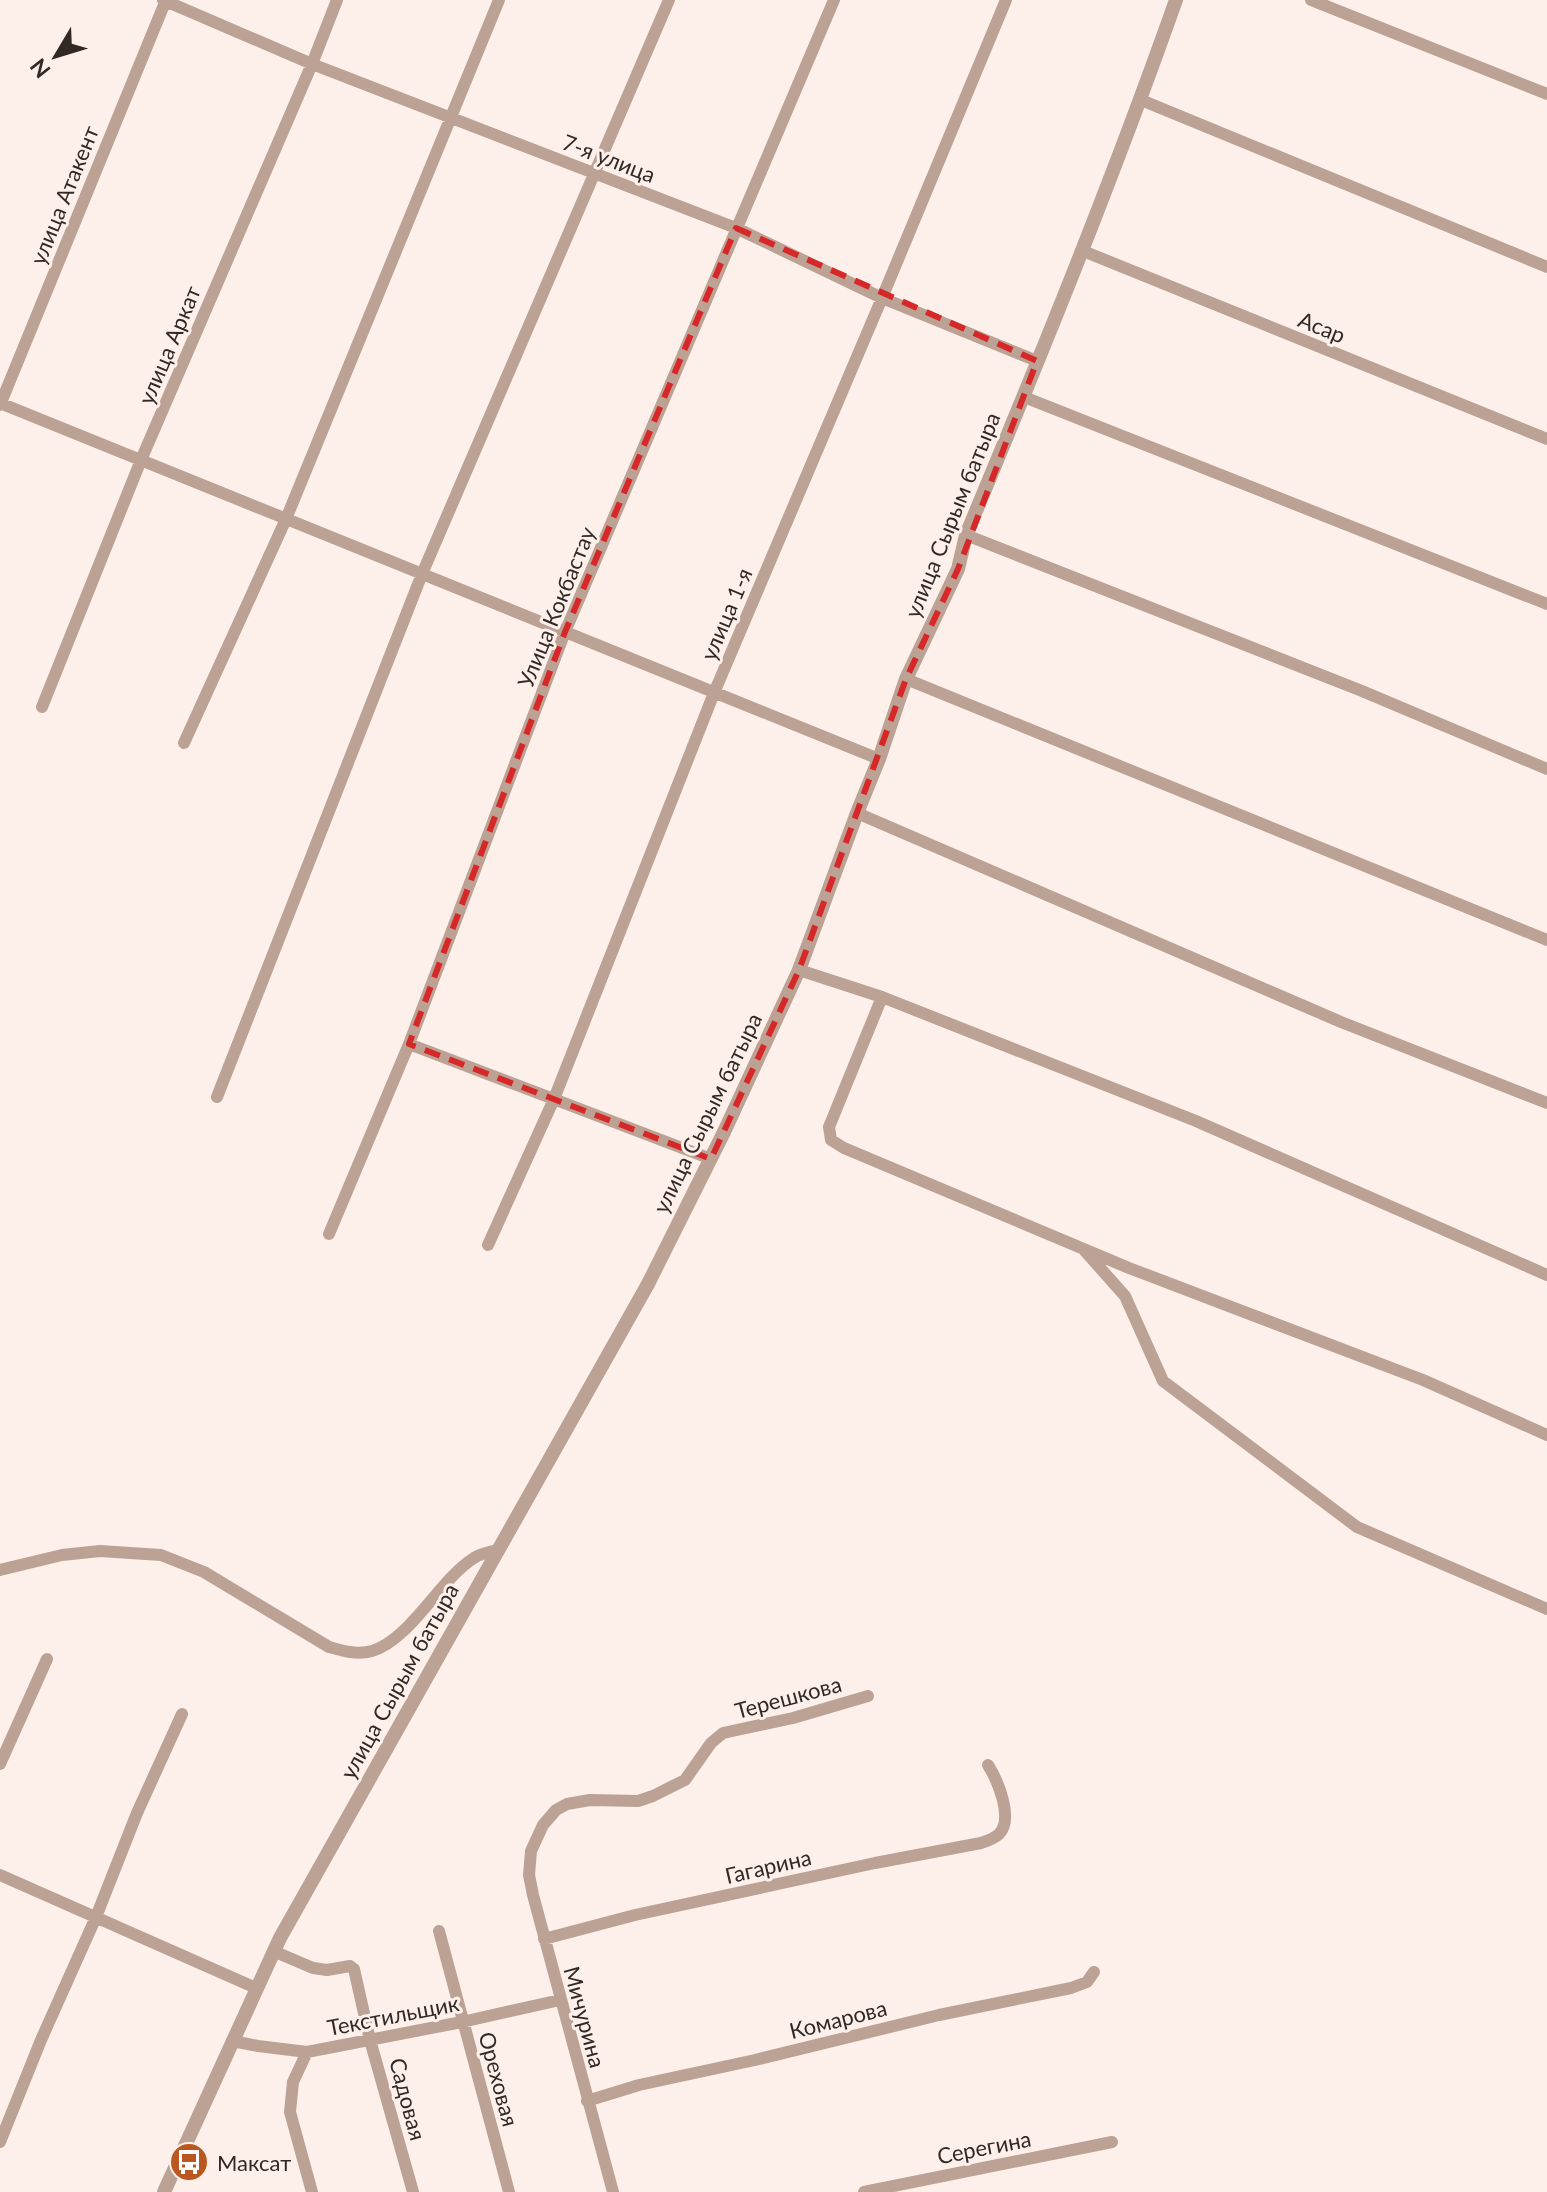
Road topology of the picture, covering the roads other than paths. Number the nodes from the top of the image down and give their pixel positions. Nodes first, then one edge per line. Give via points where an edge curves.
1 (165, 0) edge
2 (337, 0) edge
3 (499, 0) edge
4 (669, 0) edge
5 (834, 0) edge
6 (1006, 0) edge
7 (1176, 0) edge
8 (1311, 0) edge
9 (312, 64) junction
10 (1547, 94) edge
11 (1141, 100) junction
12 (452, 118) junction
13 (593, 173) junction
14 (736, 228) junction
15 (1083, 251) junction
16 (1547, 267) edge
17 (882, 298) junction
18 (1037, 361) junction
19 (1024, 397) junction
20 (0, 404) edge
21 (1547, 439) edge
22 (141, 460) junction
23 (286, 519) junction
24 (966, 535) junction
25 (422, 574) junction
26 (1547, 604) edge
27 (565, 632) junction
28 (906, 679) junction
29 (714, 693) junction
30 (42, 707) dead end
31 (184, 743) dead end
32 (879, 759) junction
33 (1547, 769) edge
34 (857, 813) junction
35 (1547, 940) edge
36 (799, 970) junction
37 (882, 997) junction
38 (409, 1044) junction
39 (217, 1097) dead end
40 (554, 1099) junction
41 (1547, 1103) edge
42 (711, 1159) junction
43 (329, 1234) dead end
44 (488, 1245) dead end
45 (1083, 1249) junction
46 (1547, 1275) edge
47 (1547, 1435) edge
48 (498, 1550) junction
49 (0, 1570) edge
50 (1547, 1609) edge
51 (47, 1659) dead end
52 (868, 1696) dead end
53 (182, 1714) dead end
54 (0, 1764) edge
55 (988, 1765) dead end
56 (531, 1851) joint
57 (0, 1875) edge
58 (96, 1917) junction
59 (439, 1931) dead end
60 (544, 1939) junction
61 (273, 1951) junction
62 (1094, 1972) dead end
63 (256, 1988) junction
64 (560, 2000) junction
65 (462, 2022) junction
66 (370, 2040) junction
67 (232, 2041) junction
68 (307, 2052) junction
69 (587, 2101) junction
70 (0, 2142) edge
71 (1112, 2142) dead end
72 (164, 2192) edge
73 (312, 2192) edge
74 (413, 2192) edge
75 (509, 2192) edge
76 (613, 2192) edge
77 (864, 2192) edge

1 - 9 street, 7-я улица
1 - 20 street, улица Атакент
2 - 9 street, улица Аркат
3 - 12 street
4 - 13 street
5 - 14 street, Улица Кокбастау
6 - 17 street, улица 1-я
7 - 11 street, улица Сырым батыра
8 - 10 street
9 - 12 street, 7-я улица
9 - 22 street, улица Аркат
11 - 15 street, улица Сырым батыра
11 - 16 street
12 - 13 street, 7-я улица
12 - 23 street
13 - 14 street, 7-я улица
13 - 25 street
14 - 17 street, 7-я улица
14 - 27 street, Улица Кокбастау
15 - 18 street, улица Сырым батыра
15 - 21 street, Асар
17 - 18 street, 7-я улица
17 - 29 street, улица 1-я
18 - 19 street, улица Сырым батыра
19 - 24 street, улица Сырым батыра
19 - 26 street
20 - 22 street
22 - 23 street
22 - 30 street, улица Аркат
23 - 25 street
23 - 31 street
24 - 28 street, улица Сырым батыра via 958,569
24 - 33 street
25 - 27 street
25 - 39 street
27 - 29 street
27 - 38 street, Улица Кокбастау
28 - 32 street, улица Сырым батыра
28 - 35 street
29 - 32 street
29 - 40 street, улица 1-я
32 - 34 street, улица Сырым батыра
34 - 36 street, улица Сырым батыра
34 - 41 street via 1341,1022
36 - 37 street
36 - 42 street, улица Сырым батыра
37 - 45 street via 829,1127 831,1140
37 - 46 street via 1196,1121
38 - 40 street
38 - 43 street, Улица Кокбастау
40 - 42 street
40 - 44 street, улица 1-я
42 - 48 street, улица Сырым батыра via 648,1284
45 - 47 street via 1423,1380
45 - 50 street via 1125,1296 1163,1381 1357,1527
48 - 49 street via 476,1556 390,1641 375,1651 350,1653 329,1647 204,1572 161,1555 100,1551
48 - 61 street, улица Сырым батыра
51 - 54 street
52 - 56 street, Терешкова via 723,1733 685,1780 653,1796 567,1804 549,1817
53 - 58 street
55 - 60 street, Гагарина via 997,1779 1006,1823 1000,1834 981,1843
56 - 60 street, Мичурина via 529,1875
57 - 58 street
58 - 63 street
58 - 70 street
59 - 65 street, Ореховая
60 - 64 street, Мичурина
61 - 63 street, улица Сырым батыра
61 - 66 street, Садовая via 313,1968 354,1969
62 - 69 street, Комарова via 1087,1982 1071,1988
63 - 67 street, улица Сырым батыра
64 - 65 street, Текстильщик
64 - 69 street, Мичурина
65 - 66 street, Текстильщик
65 - 75 street, Ореховая
66 - 68 street, Текстильщик
66 - 74 street, Садовая
67 - 68 street, Текстильщик
67 - 72 street, улица Сырым батыра
68 - 73 street via 293,2082 290,2112
69 - 76 street, Мичурина
71 - 77 street, Серегина

